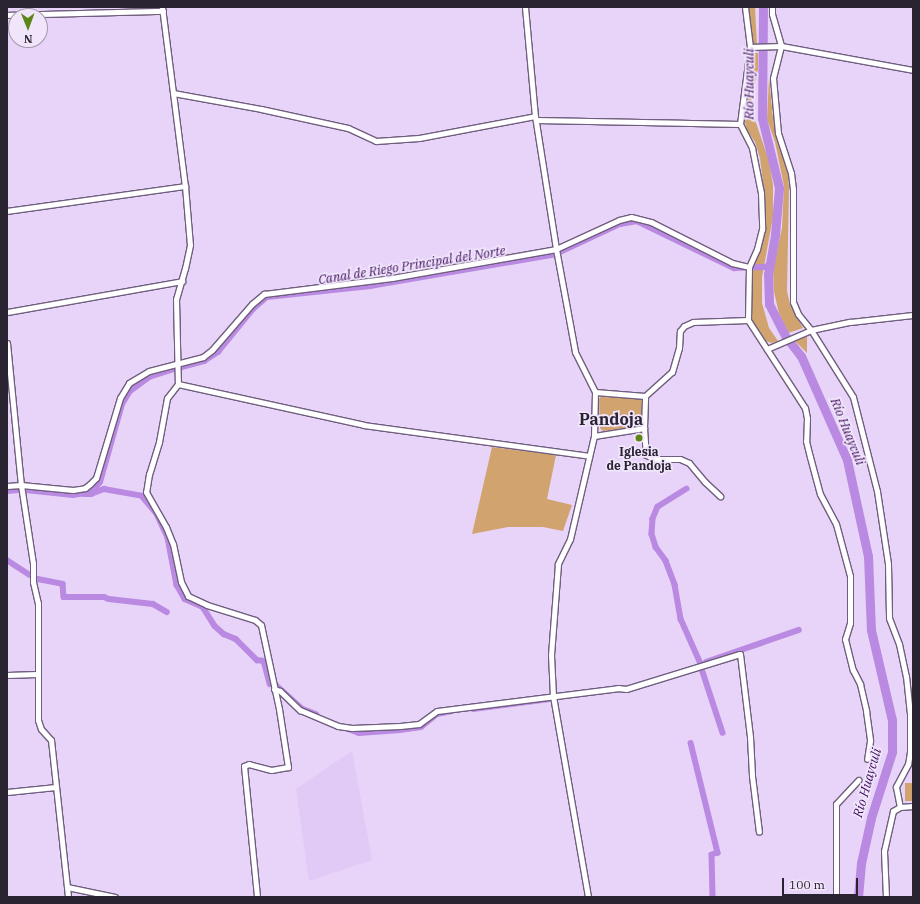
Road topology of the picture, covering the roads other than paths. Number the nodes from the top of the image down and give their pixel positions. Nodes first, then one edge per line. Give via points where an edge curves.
1 (526, 7) edge
2 (745, 7) edge
3 (772, 7) edge
4 (163, 9) edge
5 (7, 15) edge
6 (778, 46) junction
7 (753, 47) junction
8 (913, 70) edge
9 (173, 93) junction
10 (535, 118) junction
11 (740, 124) junction
12 (185, 186) junction
13 (7, 212) edge
14 (556, 249) junction
15 (749, 267) junction
16 (182, 281) junction
17 (7, 312) edge
18 (913, 315) edge
19 (748, 320) junction
20 (811, 330) junction
21 (7, 343) edge
22 (768, 349) junction
23 (178, 363) junction
24 (178, 384) junction
25 (595, 392) junction
26 (645, 396) junction
27 (644, 428) junction
28 (594, 436) junction
29 (590, 456) junction
30 (21, 485) junction
31 (7, 486) edge
32 (720, 496) dead end
33 (37, 674) junction
34 (7, 675) edge
35 (274, 689) junction
36 (553, 696) junction
37 (867, 759) dead end
38 (858, 780) dead end
39 (56, 787) junction
40 (7, 792) edge
41 (900, 806) junction
42 (913, 806) edge
43 (759, 832) dead end
44 (67, 887) junction
45 (68, 897) edge
46 (116, 897) edge
47 (257, 897) edge
48 (588, 897) edge
49 (836, 897) edge
50 (886, 897) edge

1 - 10 street
2 - 7 street
3 - 6 street
4 - 5 street
4 - 9 street
6 - 7 street
6 - 8 street
6 - 20 street via 773,78 778,133 791,173 793,188 793,302 798,314
7 - 11 street
9 - 10 street via 348,128 376,141 419,138
9 - 12 street
10 - 11 street
10 - 14 street
11 - 15 street via 752,148 761,193 762,229
12 - 13 street
12 - 16 street via 190,245
14 - 15 street via 631,217 651,222 732,263
14 - 23 street via 392,278 264,294 212,350 203,357
14 - 25 street via 576,352
15 - 19 street
16 - 17 street
16 - 23 street via 176,299
18 - 20 street via 850,322
19 - 22 street
19 - 26 street via 693,322 684,326 680,331 679,348 672,372
20 - 22 street
20 - 41 street via 853,397 876,491 888,564 889,618 899,644 910,713 908,764 896,787
21 - 30 street
22 - 37 street via 805,408 806,441 810,458 820,494 836,524 850,576 850,624 845,639 866,711 870,741
23 - 24 street
23 - 30 street via 150,370 129,383 120,398 96,478 85,488 73,490
24 - 29 street via 364,425
24 - 35 street via 167,398 146,492 166,527 181,582 188,596 207,605 255,620 261,625
25 - 26 street
25 - 28 street
26 - 27 street
27 - 28 street
27 - 32 street via 646,455 656,459 680,459 689,463 704,482
28 - 29 street
29 - 36 street via 570,539 558,564 552,634
30 - 31 street
30 - 33 street via 38,603
33 - 34 street
33 - 39 street via 38,720 41,729 51,740
35 - 36 street via 280,691 300,710 338,726 352,728 419,724 437,711
35 - 47 street via 288,767 271,770 249,764 244,766
36 - 43 street via 626,689 740,654
36 - 48 street
38 - 49 street via 836,804
39 - 40 street
39 - 44 street
41 - 42 street
41 - 50 street via 893,811 884,851
44 - 45 street
44 - 46 street

